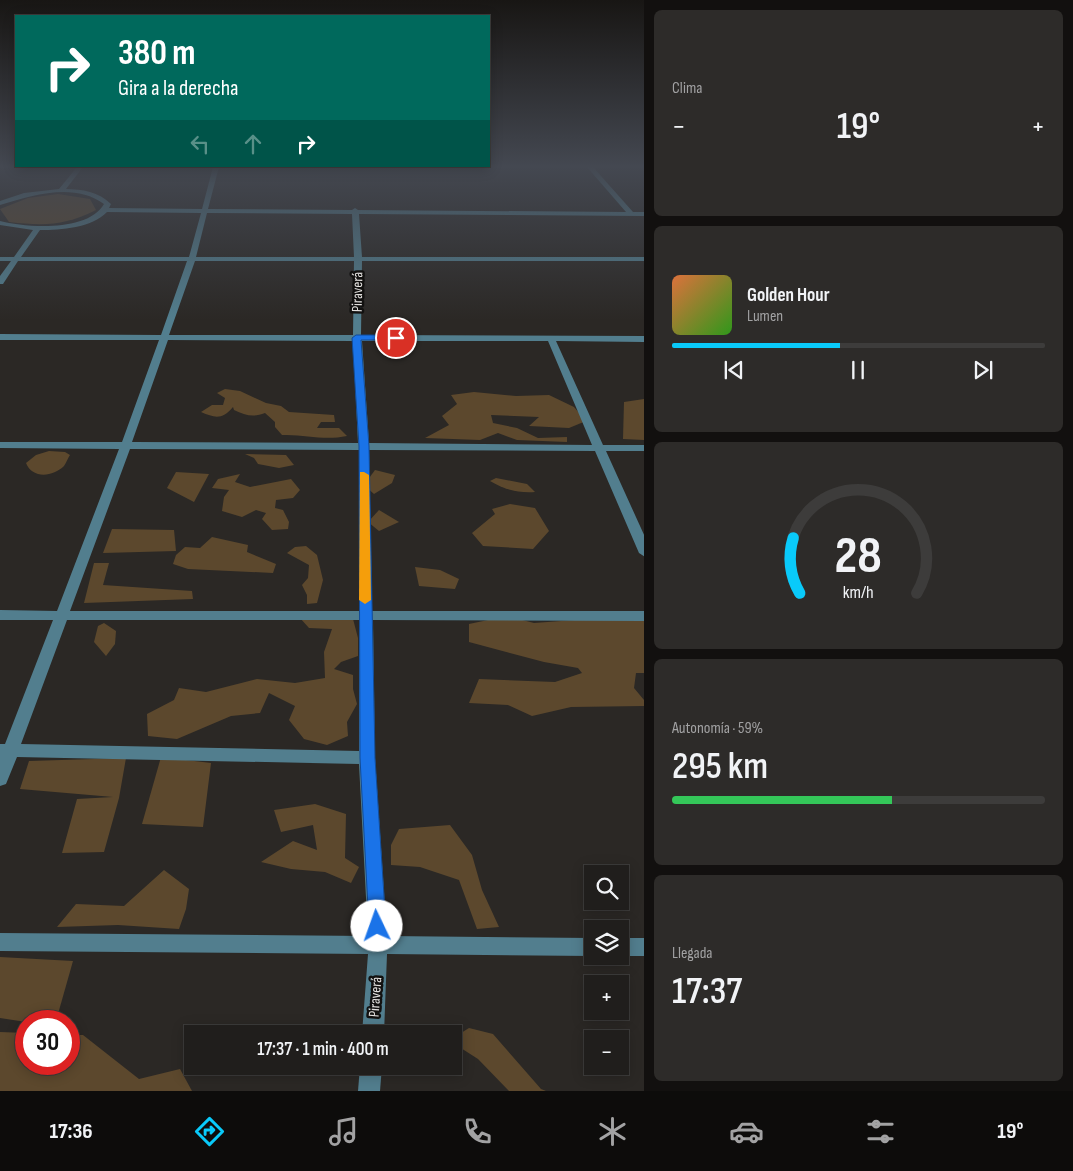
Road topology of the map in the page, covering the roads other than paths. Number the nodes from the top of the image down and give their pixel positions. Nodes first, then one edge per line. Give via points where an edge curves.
1 (93, 218) edge
2 (204, 218) edge
3 (355, 218) edge
4 (0, 223) edge
5 (38, 228) junction
6 (0, 259) edge
7 (644, 259) edge
8 (14, 261) junction
9 (191, 261) junction
10 (358, 261) junction
11 (574, 261) junction
12 (0, 263) edge
13 (644, 264) edge
14 (0, 282) edge
15 (0, 337) edge
16 (164, 338) junction
17 (356, 338) junction
18 (551, 339) junction
19 (644, 339) edge
20 (0, 445) edge
21 (126, 445) junction
22 (364, 446) junction
23 (598, 447) junction
24 (644, 448) edge
25 (644, 553) edge
26 (0, 614) edge
27 (62, 615) junction
28 (365, 616) junction
29 (644, 616) edge
30 (6, 750) edge
31 (367, 758) junction
32 (0, 779) edge
33 (0, 942) edge
34 (378, 945) junction
35 (584, 947) edge
36 (629, 947) edge
37 (644, 947) edge
38 (374, 1025) edge
39 (370, 1075) edge
40 (369, 1091) edge

1 - 5 street
2 - 9 street
3 - 10 street, Piraverá
4 - 5 street
5 - 8 street
6 - 8 street
7 - 11 street
8 - 9 street
8 - 12 street
8 - 14 street
9 - 10 street
9 - 16 street
10 - 11 street
10 - 17 street, Piraverá
11 - 13 street
15 - 16 street
16 - 17 street
16 - 21 street
17 - 18 street
17 - 22 street, Piraverá
18 - 19 street
18 - 23 street
20 - 21 street
21 - 22 street
21 - 27 street
22 - 23 street
22 - 28 street, Piraverá
23 - 24 street
23 - 25 street
26 - 27 street
27 - 28 street
27 - 30 street
28 - 29 street
28 - 31 street, Piraverá
30 - 31 street
30 - 32 street
31 - 34 street, Piraverá
33 - 34 street
34 - 35 street
34 - 38 street, Piraverá
36 - 37 street
39 - 40 street

